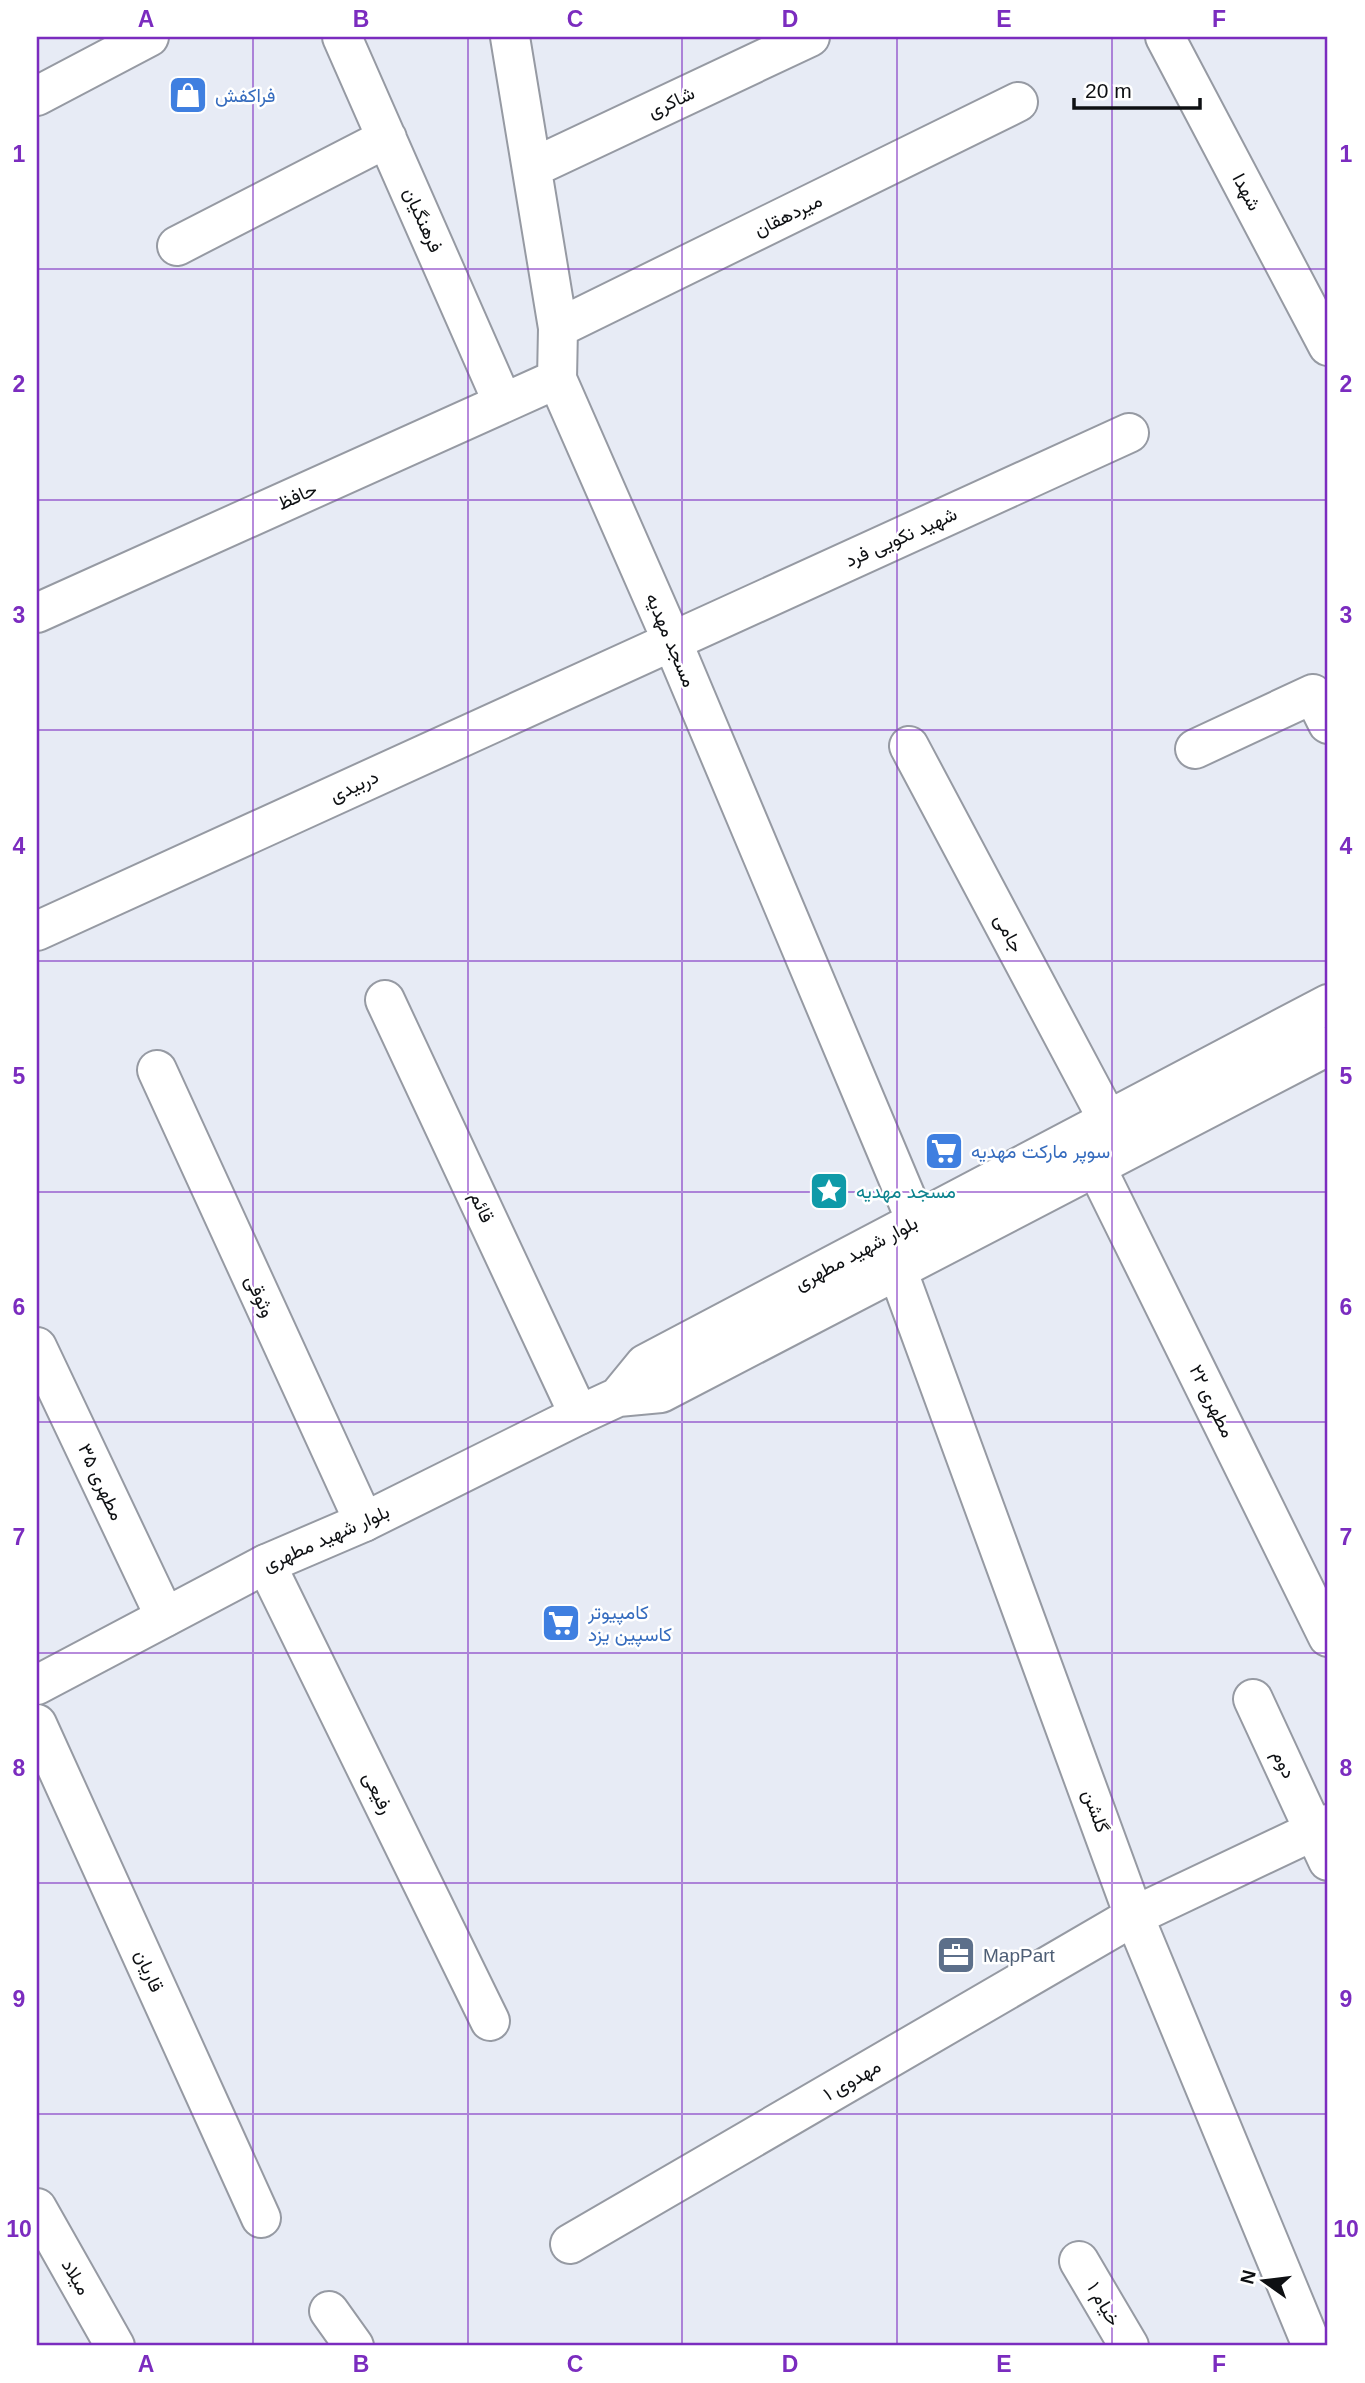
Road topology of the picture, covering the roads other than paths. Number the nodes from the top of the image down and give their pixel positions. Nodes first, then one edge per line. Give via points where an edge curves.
1 (149, 37) edge
2 (342, 37) edge
3 (510, 37) edge
4 (810, 37) edge
5 (1165, 37) edge
6 (37, 96) edge
7 (1018, 102) dead end
8 (387, 138) junction
9 (532, 168) junction
10 (177, 246) dead end
11 (558, 328) junction
12 (1324, 329) edge
13 (557, 379) junction
14 (503, 403) junction
15 (1129, 433) dead end
16 (37, 613) edge
17 (672, 641) junction
18 (1328, 724) edge
19 (909, 746) dead end
20 (1195, 749) dead end
21 (37, 931) edge
22 (385, 1000) dead end
23 (1328, 1004) edge
24 (1328, 1046) edge
25 (157, 1070) dead end
26 (1108, 1120) junction
27 (1095, 1166) junction
28 (916, 1221) junction
29 (897, 1269) junction
30 (37, 1347) edge
31 (618, 1397) junction
32 (579, 1415) junction
33 (364, 1522) junction
34 (266, 1564) junction
35 (164, 1618) junction
36 (1328, 1637) edge
37 (37, 1685) edge
38 (1253, 1699) dead end
39 (37, 1724) edge
40 (1324, 1838) edge
41 (1134, 1916) junction
42 (490, 2021) dead end
43 (37, 2208) edge
44 (261, 2218) dead end
45 (570, 2244) dead end
46 (1079, 2261) dead end
47 (330, 2311) dead end
48 (115, 2346) edge
49 (354, 2346) edge
50 (1129, 2346) edge
51 (1312, 2346) edge

1 - 6 street
2 - 8 street, فرهنگیان
3 - 9 street, مسجد مهدیه
4 - 9 street, شاکری
5 - 12 street, شهدا
7 - 11 street, میردهقان
8 - 10 street
8 - 14 street, فرهنگیان
9 - 11 street, مسجد مهدیه
11 - 13 street, مسجد مهدیه
13 - 14 street, حافظ
13 - 17 street, مسجد مهدیه
14 - 16 street, حافظ
15 - 17 street, شهید نکویی فرد
17 - 21 street, دربیدی
17 - 28 street, مسجد مهدیه
18 - 20 street via 1313,694
19 - 26 street, جامی
22 - 32 street, قائم
23 - 26 street, بلوار شهید مطهری
24 - 27 street, بلوار شهید مطهری
25 - 33 street, وثوقی
26 - 28 street, بلوار شهید مطهری
27 - 29 street, بلوار شهید مطهری
27 - 36 street, مطهری ۲۲
28 - 31 street, بلوار شهید مطهری via 645,1364
29 - 31 street, بلوار شهید مطهری via 662,1393
29 - 41 street, گلشن
30 - 35 street, مطهری ۳۵
31 - 32 street, بلوار شهید مطهری
32 - 33 street, بلوار شهید مطهری
33 - 34 street, بلوار شهید مطهری
34 - 35 street, بلوار شهید مطهری
34 - 42 street, رفیعی
35 - 37 street, بلوار شهید مطهری
38 - 40 street, دوم
39 - 44 street, قاریان
40 - 41 street, مهدوی ۱
41 - 45 street, مهدوی ۱
41 - 51 street, گلشن
43 - 48 street, میلاد
46 - 50 street, خیام ۱
47 - 49 street

